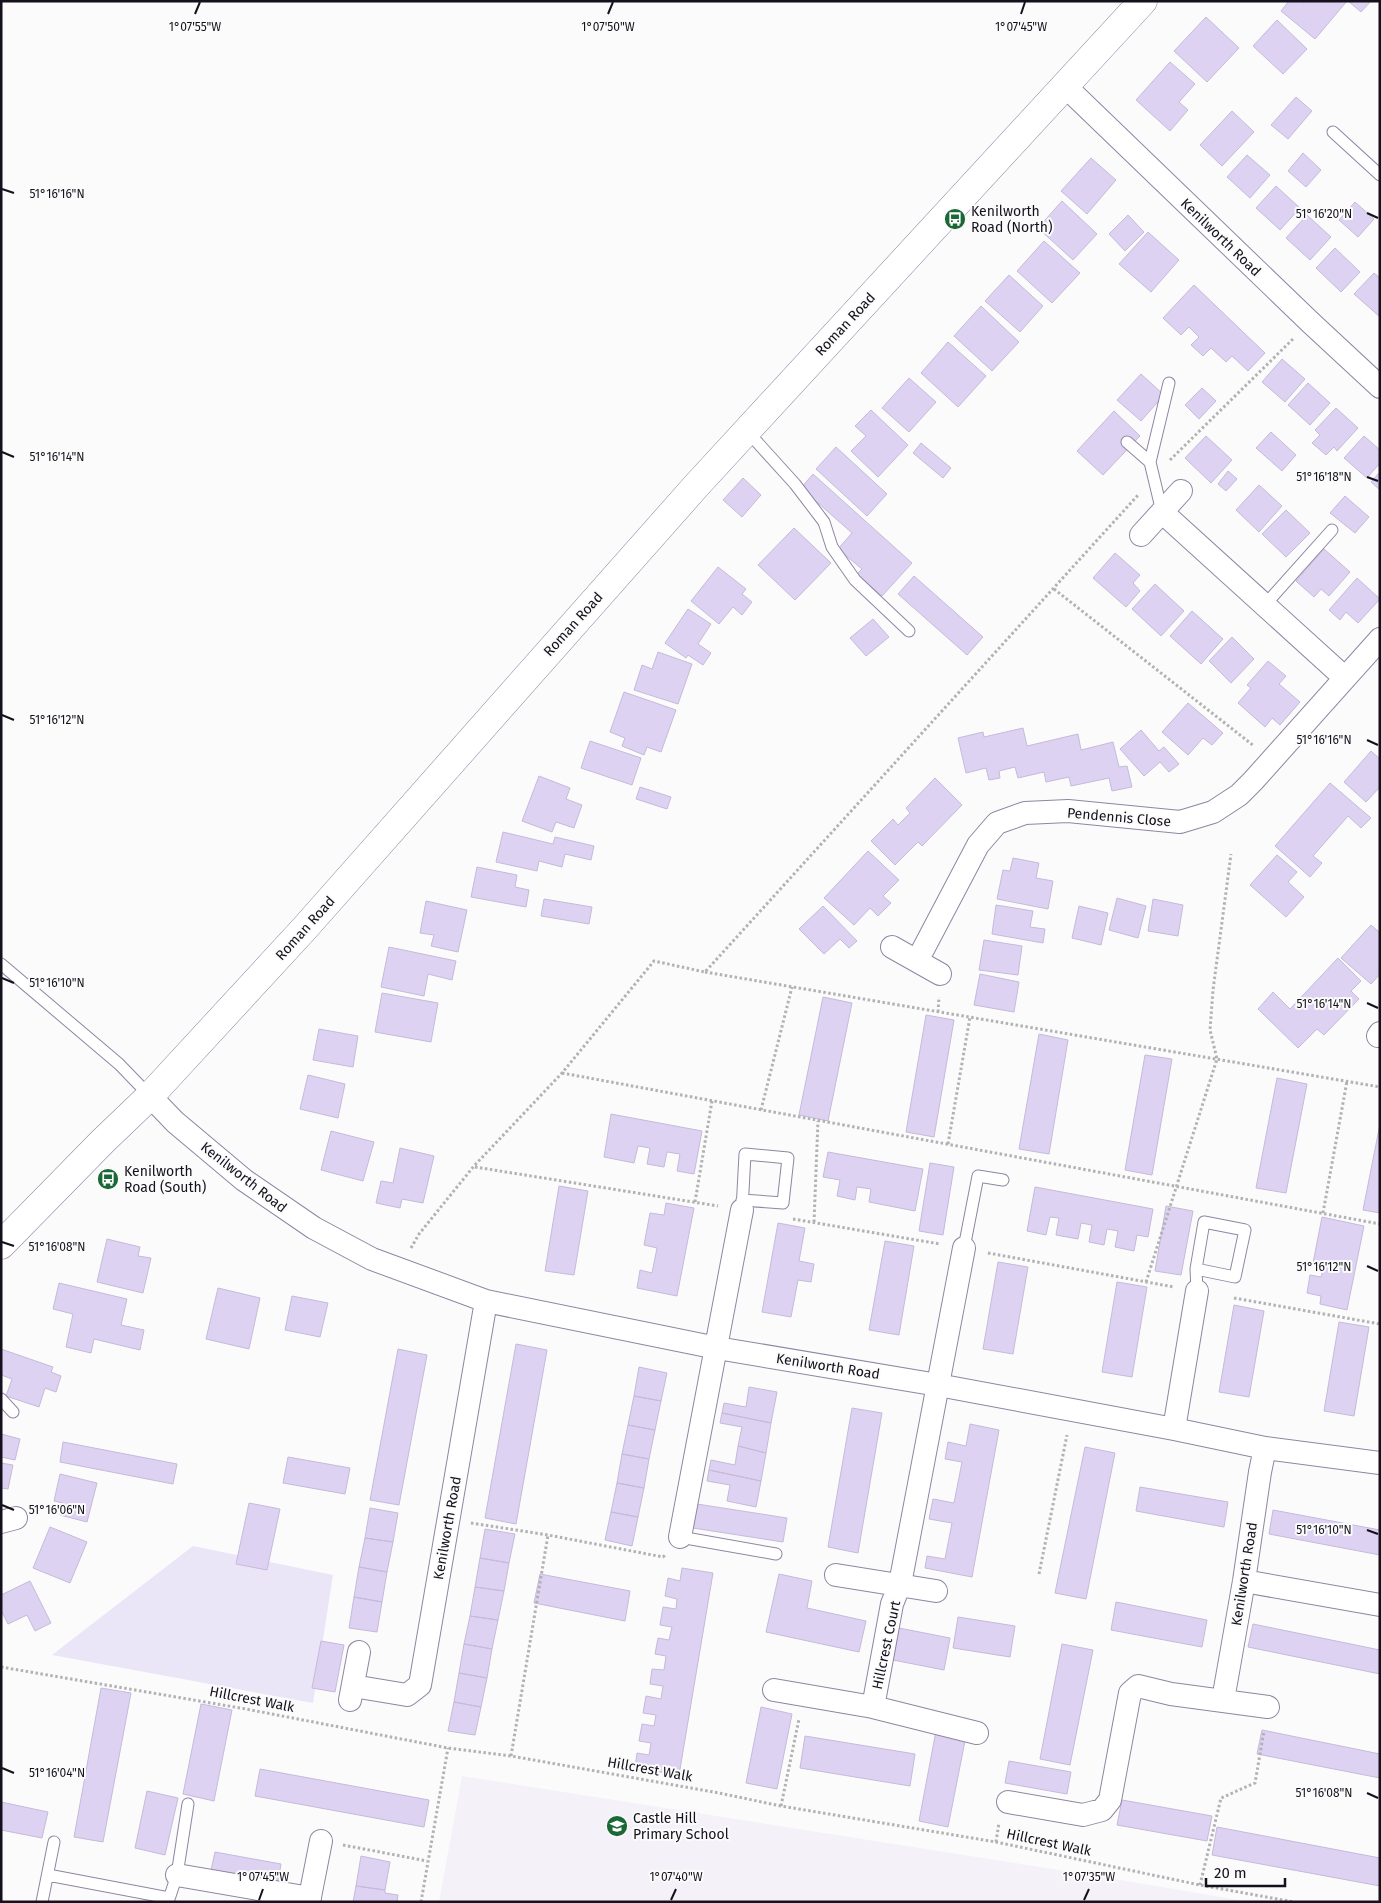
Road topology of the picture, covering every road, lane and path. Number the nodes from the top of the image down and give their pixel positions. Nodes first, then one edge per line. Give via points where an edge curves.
1 (1143, 1) edge
2 (1064, 85) junction
3 (1333, 132) dead end
4 (1380, 175) edge
5 (1310, 322) junction
6 (1169, 383) dead end
7 (1380, 387) edge
8 (747, 431) junction
9 (1127, 442) dead end
10 (1150, 462) junction
11 (1154, 476) junction
12 (1181, 491) dead end
13 (1162, 512) junction
14 (1332, 530) dead end
15 (1141, 535) dead end
16 (1054, 589) junction
17 (1264, 606) junction
18 (909, 632) dead end
19 (1380, 639) edge
20 (1345, 678) junction
21 (1257, 748) dead end
22 (1231, 854) dead end
23 (892, 947) dead end
24 (917, 961) junction
25 (1, 964) edge
26 (705, 972) junction
27 (940, 974) dead end
28 (792, 987) junction
29 (970, 1017) junction
30 (1217, 1059) junction
31 (562, 1073) junction
32 (1347, 1081) junction
33 (1380, 1087) edge
34 (150, 1096) junction
35 (712, 1101) junction
36 (761, 1110) junction
37 (818, 1120) junction
38 (948, 1144) junction
39 (474, 1166) junction
40 (1003, 1180) dead end
41 (1176, 1186) junction
42 (695, 1202) junction
43 (737, 1206) junction
44 (1323, 1213) junction
45 (788, 1218) dead end
46 (814, 1222) junction
47 (1380, 1224) edge
48 (1, 1244) edge
49 (964, 1248) junction
50 (406, 1255) dead end
51 (1196, 1280) junction
52 (1146, 1282) junction
53 (486, 1301) junction
54 (1380, 1324) edge
55 (717, 1348) junction
56 (938, 1384) junction
57 (1, 1399) edge
58 (1072, 1410) junction
59 (13, 1412) dead end
60 (1174, 1429) junction
61 (1265, 1448) junction
62 (1380, 1463) edge
63 (449, 1519) junction
64 (548, 1535) junction
65 (680, 1537) junction
66 (776, 1554) dead end
67 (1039, 1574) dead end
68 (836, 1575) dead end
69 (1244, 1581) junction
70 (900, 1584) junction
71 (936, 1591) dead end
72 (1380, 1605) edge
73 (359, 1652) dead end
74 (1, 1667) edge
75 (774, 1690) dead end
76 (804, 1695) junction
77 (1223, 1700) junction
78 (873, 1707) junction
79 (1268, 1707) joint
80 (977, 1734) dead end
81 (448, 1748) junction
82 (512, 1756) junction
83 (1008, 1802) dead end
84 (188, 1804) dead end
85 (781, 1806) junction
86 (321, 1841) joint
87 (54, 1842) dead end
88 (428, 1861) junction
89 (48, 1875) junction
90 (177, 1875) junction
91 (1200, 1885) junction
92 (168, 1900) edge
93 (310, 1900) edge
94 (42, 1902) edge
95 (421, 1902) edge
96 (1294, 1902) edge

1 - 2 street, Roman Road
2 - 5 street, Kenilworth Road
2 - 8 street, Roman Road
3 - 4 lane
5 - 7 street, Kenilworth Road
5 - 11 path
6 - 10 lane
8 - 18 lane via 824,522 832,547 855,580
8 - 34 street, Roman Road via 304,929
9 - 10 lane
10 - 11 lane
11 - 13 lane
11 - 16 path
12 - 13 street
13 - 15 street
13 - 17 street
14 - 17 lane
16 - 21 path
16 - 26 path
17 - 20 street
19 - 20 street, Pendennis Close
20 - 24 street, Pendennis Close via 1253,781 1213,812 1180,822 1068,811 1025,813 997,823 978,845
22 - 30 path via 1210,1030
23 - 24 street
24 - 27 street
25 - 34 lane via 119,1064
26 - 28 path
26 - 31 path via 654,961
28 - 29 path
28 - 36 path
29 - 30 path
29 - 38 path
30 - 32 path
30 - 41 path
31 - 35 path
31 - 39 path
32 - 33 path
32 - 44 path
34 - 48 street, Roman Road
34 - 53 street, Kenilworth Road via 175,1122 244,1180 314,1228 372,1259
35 - 36 path
35 - 42 path
36 - 37 path
37 - 38 path
37 - 46 path
38 - 41 path
39 - 42 path
39 - 50 path
40 - 49 lane via 978,1176
41 - 44 path
41 - 52 path
42 - 43 path
43 - 43 lane via 783,1203 788,1158 745,1154
43 - 55 street
44 - 47 path
45 - 46 path
46 - 49 path
49 - 52 path
49 - 56 street
51 - 51 lane via 1235,1277 1245,1230 1204,1222
51 - 52 path
51 - 54 path
51 - 60 street
53 - 55 street, Kenilworth Road
53 - 63 street, Kenilworth Road
55 - 56 street, Kenilworth Road
55 - 65 street
56 - 58 street, Kenilworth Road
56 - 70 street
57 - 59 lane
58 - 60 street, Kenilworth Road
58 - 67 path
60 - 61 street, Kenilworth Road
61 - 62 street, Kenilworth Road
61 - 69 street, Kenilworth Road
63 - 64 path
63 - 73 street, Kenilworth Road via 420,1685 407,1695 352,1694
64 - 65 path via 663,1557
64 - 82 path
65 - 66 lane
68 - 70 street
69 - 72 street
69 - 77 street, Kenilworth Road
70 - 71 street
70 - 78 street, Hillcrest Court via 892,1604
74 - 81 path, Hillcrest Walk
75 - 76 street, Hillcrest Court
76 - 78 street, Hillcrest Court
76 - 85 path
77 - 79 street
77 - 83 street via 1171,1694 1138,1686 1130,1693 1110,1800 1102,1810 1083,1814
78 - 80 street, Hillcrest Court
79 - 91 path via 1255,1783 1221,1798
81 - 82 path, Hillcrest Walk
81 - 88 path
82 - 85 path, Hillcrest Walk
84 - 90 lane
85 - 91 path, Hillcrest Walk via 996,1842
86 - 88 path
86 - 93 street
87 - 89 lane
88 - 95 path
89 - 92 lane
89 - 94 lane
90 - 92 lane
90 - 93 street
91 - 96 path, Hillcrest Walk

